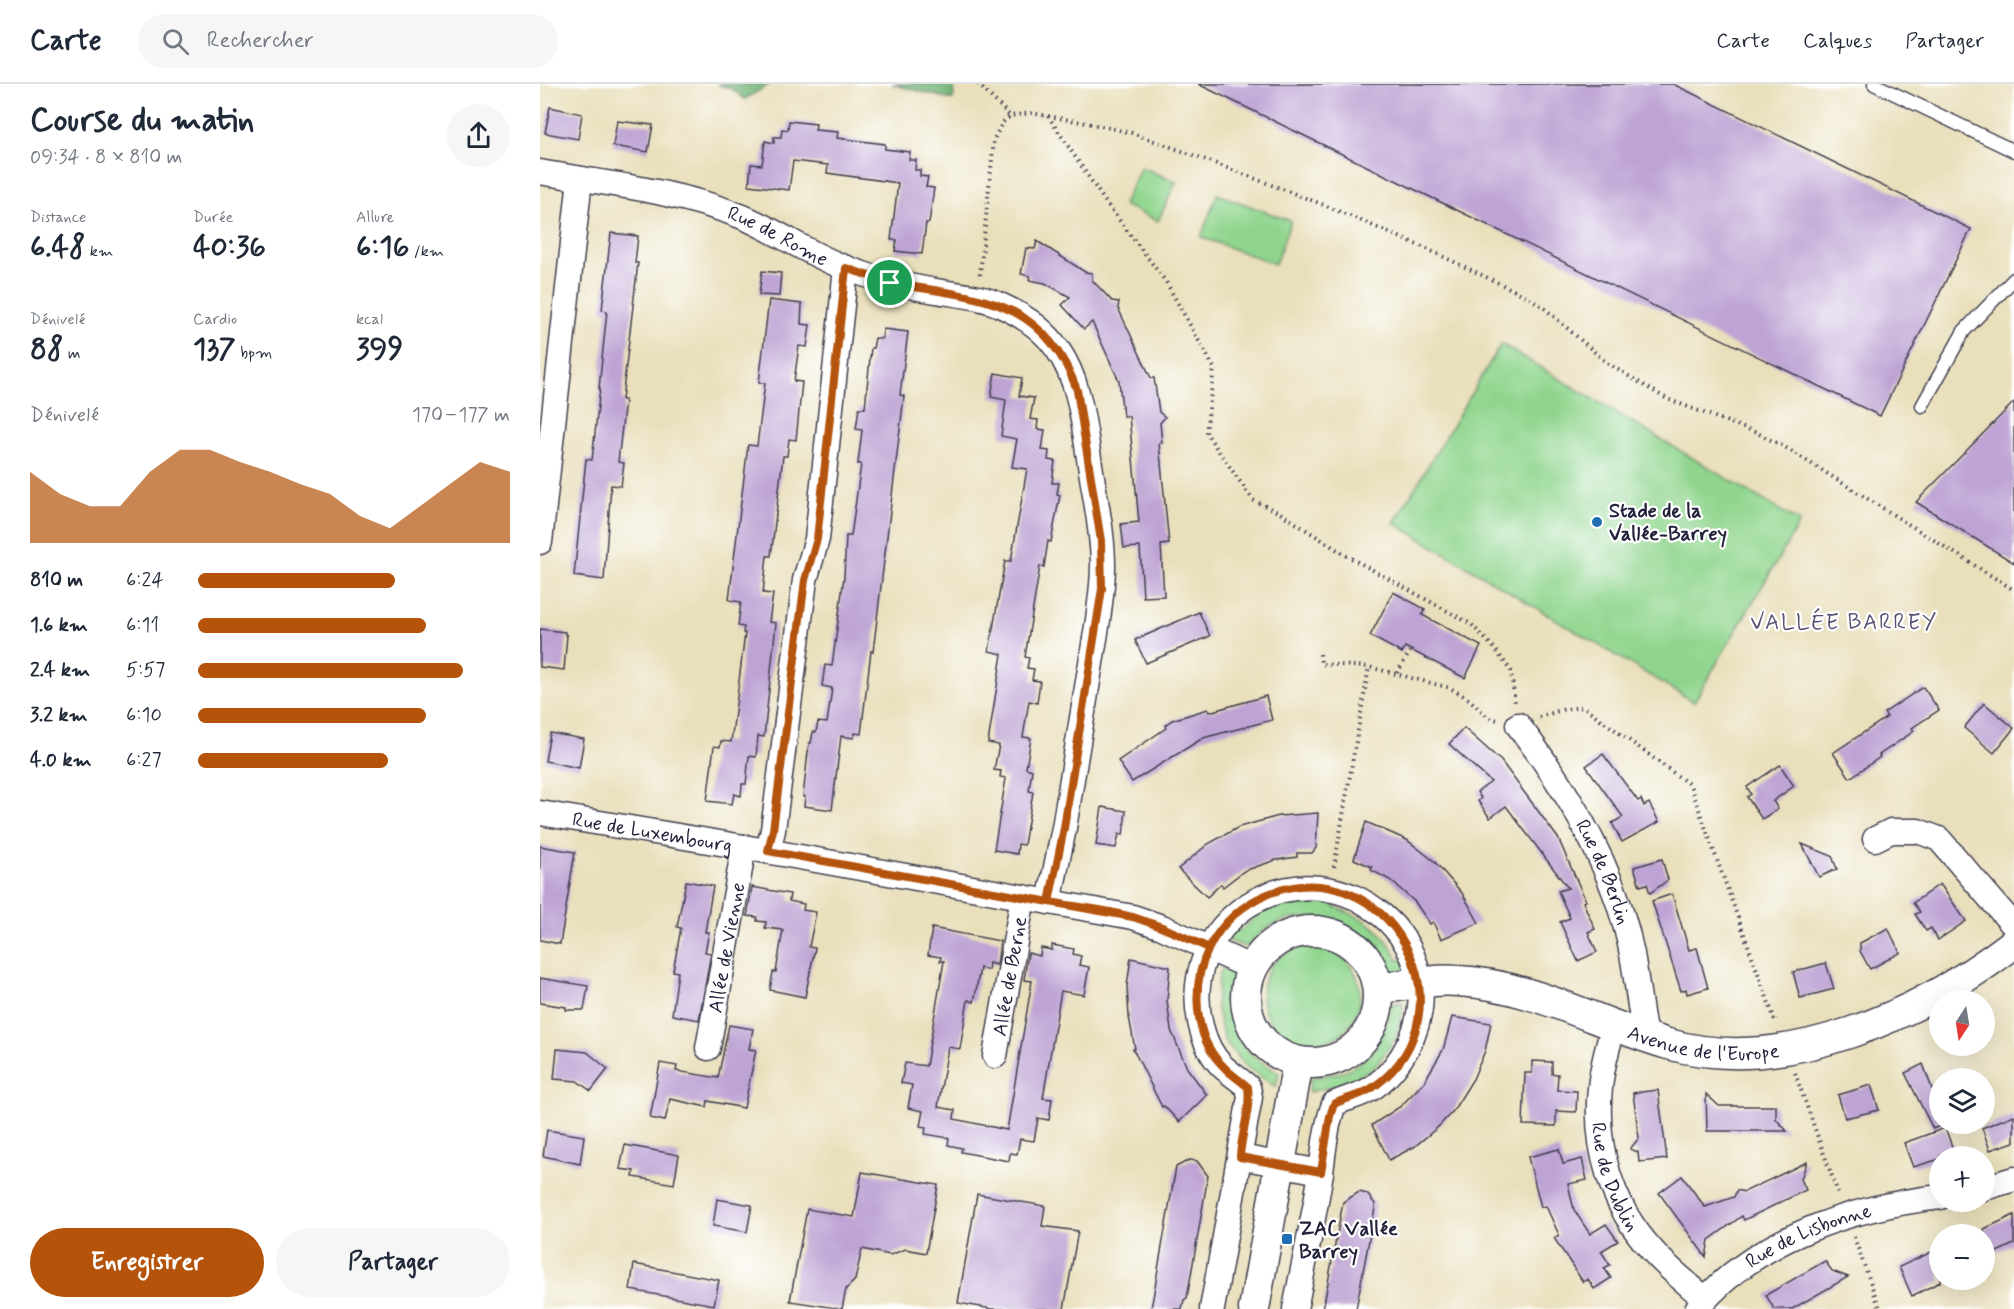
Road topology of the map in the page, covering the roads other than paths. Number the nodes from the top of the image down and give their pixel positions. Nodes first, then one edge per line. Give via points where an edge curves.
1 (1874, 84) edge
2 (2014, 151) edge
3 (540, 172) edge
4 (580, 179) junction
5 (846, 268) junction
6 (2014, 279) edge
7 (548, 400) edge
8 (1922, 406) dead end
9 (540, 542) edge
10 (1518, 725) road end
11 (540, 813) edge
12 (1875, 839) dead end
13 (744, 847) junction
14 (768, 851) junction
15 (1023, 897) junction
16 (1049, 902) junction
17 (2014, 926) edge
18 (2014, 943) edge
19 (1209, 948) junction
20 (1252, 968) junction
21 (1419, 983) junction
22 (1378, 989) junction
23 (1614, 1025) junction
24 (1645, 1037) junction
25 (708, 1048) dead end
26 (995, 1056) dead end
27 (1298, 1062) junction
28 (1240, 1157) junction
29 (1280, 1164) junction
30 (1321, 1172) junction
31 (2014, 1179) edge
32 (1995, 1185) edge
33 (1929, 1199) edge
34 (1701, 1304) edge
35 (1212, 1309) edge
36 (1254, 1309) edge
37 (1295, 1309) edge

1 - 2 lane
3 - 4 street, Rue de Rome
4 - 5 street, Rue de Rome via 704,203 744,217
4 - 7 street
5 - 14 street via 817,539 805,580
5 - 16 street, Rue de Rome via 890,283 978,297 1020,314 1048,338 1065,362 1077,390 1101,541 1102,589
6 - 8 lane via 1964,331
7 - 9 street
10 - 24 street, Rue de Berlin via 1563,790 1604,868 1632,953
11 - 13 street, Rue de Luxembourg
12 - 17 street via 1891,831 1918,831 1939,839
13 - 14 street, Rue de Luxembourg
13 - 25 street, Allée de Vienne
14 - 15 street, Rue de Luxembourg
15 - 16 street, Rue de Luxembourg
15 - 26 street, Allée de Berne
16 - 19 street, Rue de Luxembourg via 1133,917
18 - 24 street, Avenue de l'Europe via 1917,1006 1882,1022 1814,1042 1751,1053 1719,1053
19 - 20 street, Rue de Luxembourg
19 - 21 street via 1226,923 1258,898 1288,889 1318,887 1358,898 1390,922 1403,938
19 - 28 street via 1199,978 1199,1018 1214,1056 1248,1087 1250,1096
20 - 22 street via 1274,942 1289,934 1323,931 1354,945 1366,958
20 - 27 street via 1245,997 1252,1026 1271,1049
21 - 22 street, Avenue de l'Europe
21 - 23 street, Avenue de l'Europe via 1493,985
21 - 30 street via 1418,1017 1403,1055 1376,1085 1359,1096 1334,1104
22 - 27 street via 1376,1014 1357,1046 1323,1062
23 - 24 street, Avenue de l'Europe
23 - 34 street, Rue de Dublin via 1599,1107 1601,1146 1610,1182 1637,1233
27 - 29 street
28 - 29 street
28 - 35 street
29 - 30 street
29 - 36 street
30 - 37 street
31 - 32 street
33 - 34 street, Rue de Lisbonne via 1881,1206 1808,1229 1774,1246 1720,1285

